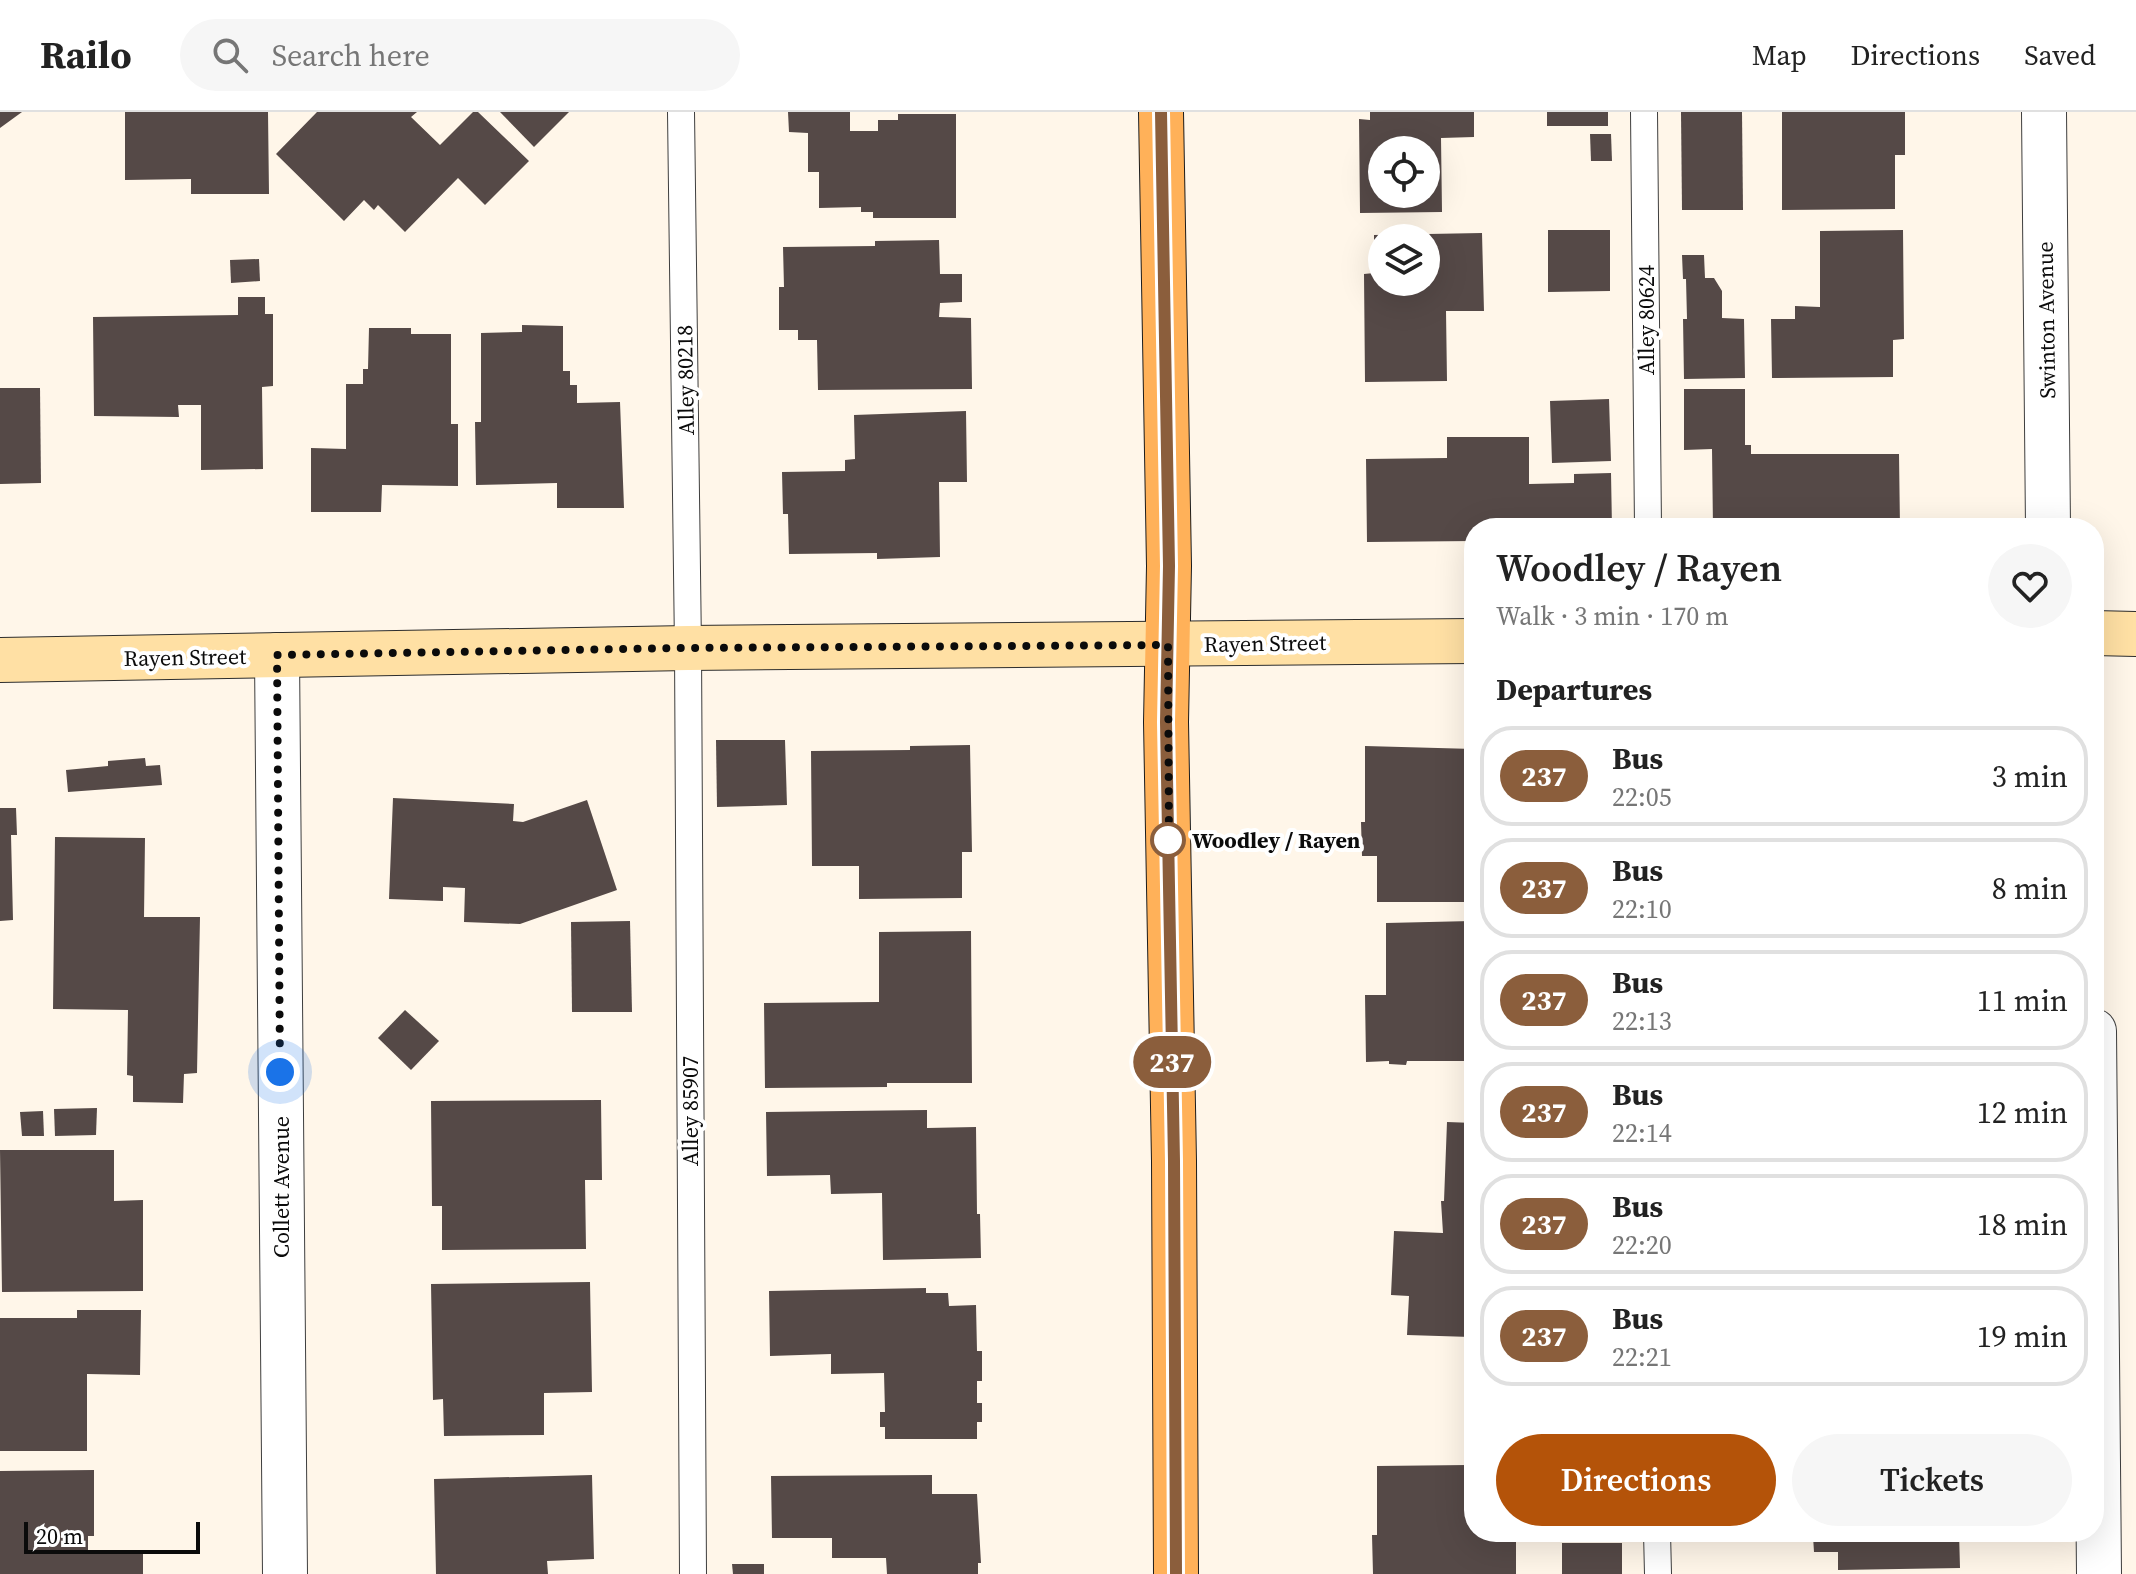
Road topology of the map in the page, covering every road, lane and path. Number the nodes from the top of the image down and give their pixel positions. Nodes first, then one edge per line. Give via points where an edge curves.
1 (681, 112) edge
2 (1161, 112) edge
3 (1644, 112) edge
4 (2044, 112) edge
5 (1648, 518) edge
6 (2048, 518) edge
7 (2104, 633) edge
8 (2136, 634) edge
9 (1464, 641) edge
10 (1168, 645) junction
11 (688, 648) junction
12 (277, 655) junction
13 (0, 660) edge
14 (1657, 1542) edge
15 (2099, 1542) edge
16 (285, 1574) edge
17 (693, 1574) edge
18 (1176, 1574) edge
19 (1658, 1574) edge
20 (2099, 1574) edge

1 - 11 lane, Alley 80218
2 - 10 main road
3 - 5 lane, Alley 80624
4 - 6 street, Swinton Avenue
7 - 8 street
9 - 10 street, Rayen Street
10 - 11 street, Rayen Street
10 - 18 main road
11 - 12 street, Rayen Street
11 - 17 lane, Alley 85907
12 - 13 street, Rayen Street
12 - 16 street, Collett Avenue
14 - 19 lane
15 - 20 street

